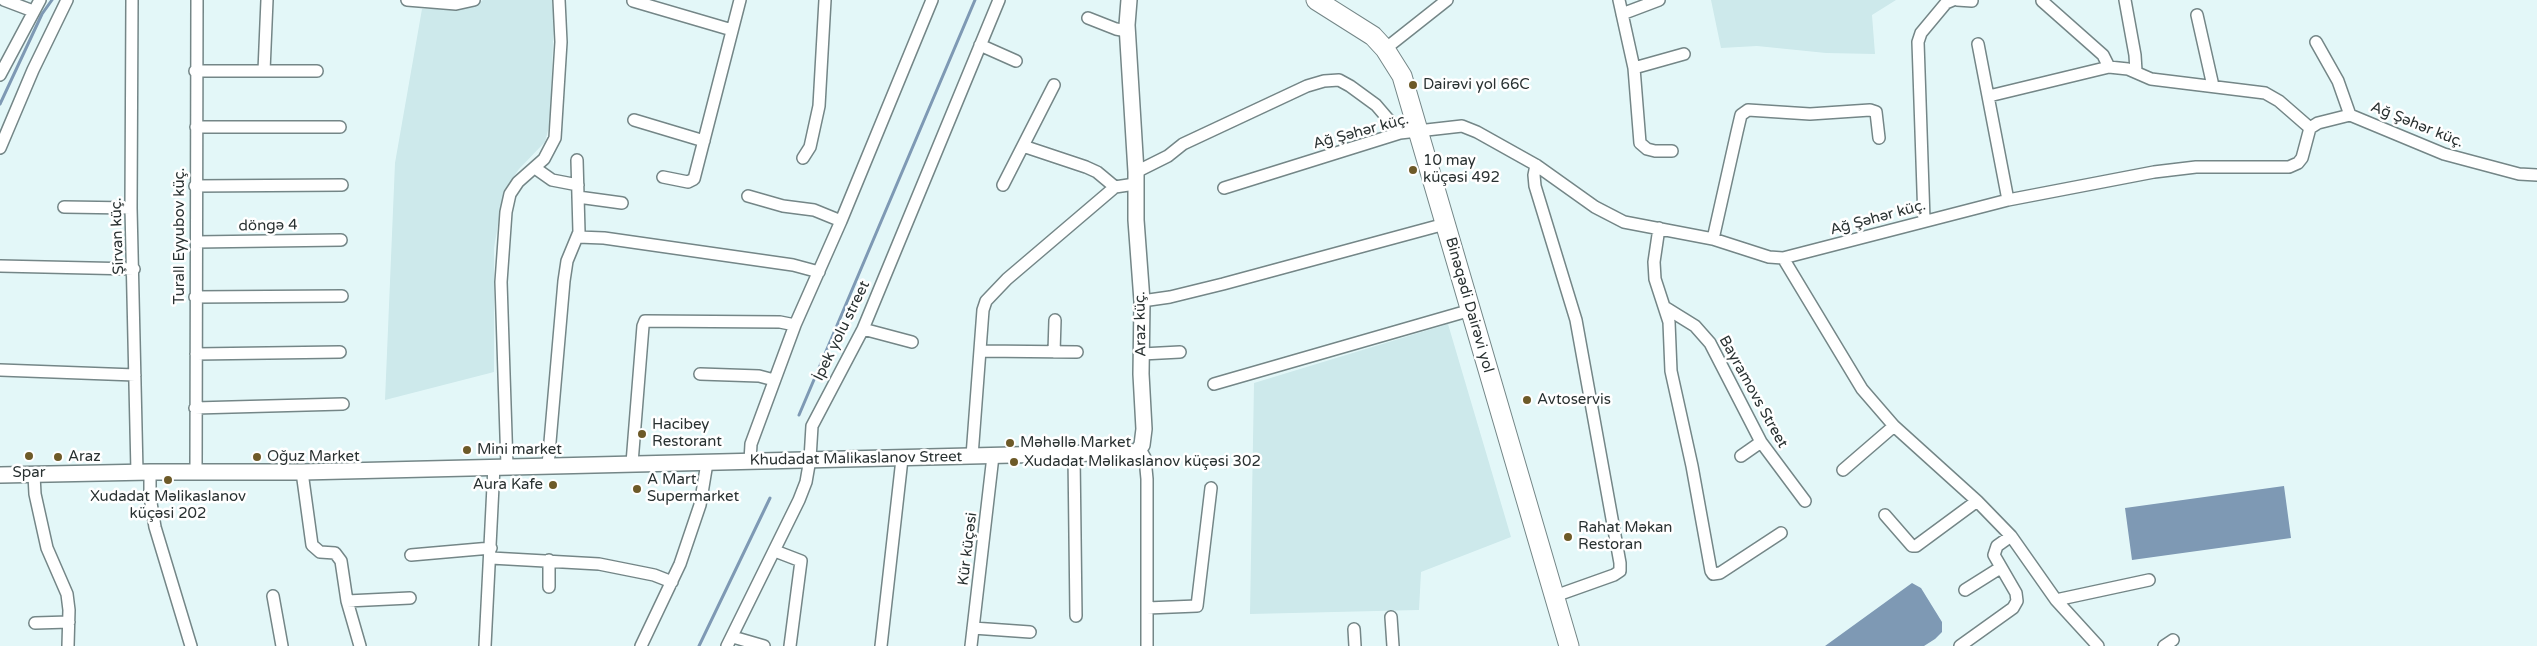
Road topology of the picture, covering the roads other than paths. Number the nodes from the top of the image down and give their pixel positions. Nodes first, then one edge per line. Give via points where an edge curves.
1 (4, 0) edge
2 (40, 0) edge
3 (67, 0) edge
4 (132, 0) edge
5 (197, 0) edge
6 (267, 0) edge
7 (407, 0) edge
8 (474, 0) edge
9 (559, 0) edge
10 (740, 0) edge
11 (825, 0) edge
12 (932, 0) edge
13 (999, 0) edge
14 (1129, 0) edge
15 (1316, 0) edge
16 (1447, 0) edge
17 (1619, 0) edge
18 (1659, 0) edge
19 (1955, 0) edge
20 (1972, 0) edge
21 (2125, 0) edge
22 (632, 1) edge
23 (2042, 1) dead end
24 (33, 11) junction
25 (1622, 14) junction
26 (2197, 14) dead end
27 (1088, 18) dead end
28 (732, 30) junction
29 (1127, 31) junction
30 (2316, 42) dead end
31 (1978, 44) dead end
32 (980, 45) junction
33 (1385, 49) junction
34 (1684, 54) dead end
35 (1016, 61) dead end
36 (2109, 67) junction
37 (1634, 68) junction
38 (195, 71) junction
39 (264, 71) junction
40 (318, 71) dead end
41 (2136, 71) junction
42 (0, 75) edge
43 (1054, 85) dead end
44 (2213, 86) junction
45 (1989, 96) junction
46 (2350, 116) junction
47 (634, 120) dead end
48 (196, 127) junction
49 (340, 127) dead end
50 (2310, 128) junction
51 (1419, 132) junction
52 (1400, 133) junction
53 (1879, 138) dead end
54 (704, 141) junction
55 (1023, 146) junction
56 (0, 148) edge
57 (1672, 151) dead end
58 (803, 158) dead end
59 (577, 160) dead end
60 (1536, 166) junction
61 (535, 168) junction
62 (2537, 176) edge
63 (663, 177) dead end
64 (1136, 178) junction
65 (342, 185) dead end
66 (578, 185) junction
67 (1003, 185) dead end
68 (195, 186) junction
69 (1114, 187) junction
70 (1224, 188) dead end
71 (748, 196) dead end
72 (578, 197) junction
73 (2008, 200) junction
74 (622, 203) dead end
75 (64, 207) dead end
76 (131, 208) junction
77 (1924, 220) junction
78 (842, 221) junction
79 (1445, 224) junction
80 (1659, 228) junction
81 (578, 238) junction
82 (1713, 239) junction
83 (341, 240) dead end
84 (196, 242) junction
85 (1783, 258) junction
86 (0, 266) edge
87 (134, 269) junction
88 (819, 272) junction
89 (342, 296) dead end
90 (195, 297) junction
91 (1142, 301) junction
92 (1666, 308) junction
93 (1471, 310) junction
94 (1055, 320) dead end
95 (795, 325) junction
96 (863, 329) junction
97 (912, 342) dead end
98 (980, 351) junction
99 (340, 352) dead end
100 (1054, 352) junction
101 (1077, 352) dead end
102 (1180, 352) dead end
103 (196, 354) junction
104 (1142, 354) junction
105 (0, 370) edge
106 (700, 374) dead end
107 (136, 375) junction
108 (774, 380) junction
109 (1214, 384) dead end
110 (343, 404) dead end
111 (195, 408) junction
112 (1894, 426) junction
113 (1761, 442) junction
114 (1140, 450) junction
115 (1074, 455) junction
116 (972, 456) junction
117 (993, 456) junction
118 (1741, 456) dead end
119 (810, 459) junction
120 (902, 459) junction
121 (750, 461) junction
122 (632, 463) junction
123 (707, 463) junction
124 (548, 465) junction
125 (501, 466) junction
126 (1843, 470) dead end
127 (144, 472) junction
128 (302, 472) junction
129 (196, 473) junction
130 (0, 475) edge
131 (34, 475) junction
132 (1211, 488) dead end
133 (1805, 501) dead end
134 (1977, 501) junction
135 (1885, 515) dead end
136 (1781, 533) dead end
137 (2010, 536) junction
138 (775, 551) junction
139 (491, 553) junction
140 (411, 555) dead end
141 (550, 560) junction
142 (2000, 568) junction
143 (2149, 580) dead end
144 (672, 582) junction
145 (549, 587) dead end
146 (1965, 590) dead end
147 (273, 596) dead end
148 (1555, 596) junction
149 (410, 598) dead end
150 (2056, 600) junction
151 (347, 601) junction
152 (1147, 608) junction
153 (1076, 616) dead end
154 (1391, 617) dead end
155 (69, 622) junction
156 (35, 623) dead end
157 (973, 628) junction
158 (1354, 629) dead end
159 (1030, 632) dead end
160 (730, 642) edge
161 (68, 646) edge
162 (191, 646) edge
163 (282, 646) edge
164 (360, 646) edge
165 (485, 646) edge
166 (641, 646) edge
167 (764, 646) edge
168 (790, 646) edge
169 (881, 646) edge
170 (971, 646) edge
171 (1147, 646) edge
172 (1355, 646) edge
173 (1393, 646) edge
174 (1569, 646) edge
175 (1960, 646) edge
176 (2098, 646) edge

1 - 24 street
2 - 24 street
3 - 56 street
4 - 76 street, Şirvan küç.
5 - 38 street, Turall Eyyubov küç.
6 - 39 street
7 - 8 street via 456,4
9 - 61 street via 562,42 555,138
10 - 28 street
11 - 58 street via 819,106 810,147
12 - 78 street
13 - 32 street, İpek yolu street
14 - 29 street, Araz küç.
15 - 33 main road, Binəqədi Dairəvi yol via 1359,26
16 - 33 street
17 - 25 street
18 - 25 street
19 - 20 street
19 - 77 street via 1946,3 1920,33 1918,42
21 - 41 street
22 - 28 street
23 - 36 street via 2103,56
24 - 42 street
25 - 37 street
26 - 44 street
27 - 29 street
28 - 54 street
29 - 64 street, Araz küç.
30 - 46 street via 2338,81
31 - 45 street
32 - 35 street
32 - 96 street, İpek yolu street
33 - 51 main road, Binəqədi Dairəvi yol via 1402,76
34 - 37 street
36 - 41 street
36 - 45 street
37 - 57 street via 1640,144 1655,152
38 - 39 street
38 - 48 street, Turall Eyyubov küç.
39 - 40 street
41 - 44 street via 2152,79
43 - 55 street
44 - 50 street via 2265,93
45 - 73 street
46 - 50 street, Ağ Şəhər küç.
46 - 62 street, Ağ Şəhər küç. via 2444,154
47 - 54 street
48 - 49 street
48 - 68 street, Turall Eyyubov küç.
50 - 73 street, Ağ Şəhər küç. via 2302,158 2289,167 2196,167
51 - 52 street, Ağ Şəhər küç.
51 - 60 street, Ağ Şəhər küç. via 1462,126
51 - 79 main road, Binəqədi Dairəvi yol
52 - 64 street via 1376,104 1356,90 1339,80 1324,81 1183,144
52 - 70 street, Ağ Şəhər küç.
53 - 82 street via 1876,112 1870,110 1810,114 1748,110 1741,115
54 - 63 street via 694,180 688,182
55 - 67 street
55 - 69 street via 1086,166
59 - 66 street
60 - 80 street, Ağ Şəhər küç. via 1611,216 1624,222
60 - 148 street via 1535,186 1576,320 1620,563 1620,571 1614,575
61 - 66 street via 560,183
61 - 125 street via 518,182 510,194 503,244
64 - 69 street
64 - 91 street, Araz küç.
65 - 68 street
66 - 72 street
68 - 84 street, Turall Eyyubov küç.
69 - 98 street via 991,294 983,310
71 - 78 street via 783,206 814,210
72 - 74 street
72 - 81 street
73 - 77 street, Ağ Şəhər küç.
75 - 76 street
76 - 87 street, Şirvan küç.
77 - 85 street, Ağ Şəhər küç.
78 - 88 street
79 - 91 street via 1170,298
79 - 93 main road, Binəqədi Dairəvi yol
80 - 82 street, Ağ Şəhər küç.
80 - 92 street via 1654,271
81 - 88 street via 604,238 774,262
81 - 124 street via 566,261
82 - 85 street, Ağ Şəhər küç. via 1769,257
83 - 84 street, döngə 4
84 - 90 street, Turall Eyyubov küç.
85 - 112 street via 1862,389
86 - 87 street
87 - 107 street, Şirvan küç.
88 - 95 street
89 - 90 street
90 - 103 street, Turall Eyyubov küç.
91 - 104 street, Araz küç.
92 - 113 street, Bayramovs Street via 1695,326 1710,343
92 - 136 street via 1671,371 1711,571 1720,573
93 - 109 street
93 - 148 main road, Binəqədi Dairəvi yol
94 - 100 street
95 - 108 street
95 - 122 street via 780,322 645,321
96 - 97 street
96 - 119 street, İpek yolu street via 812,426
98 - 100 street
98 - 116 street
99 - 103 street
100 - 101 street
102 - 104 street
103 - 111 street, Turall Eyyubov küç.
104 - 114 street, Araz küç. via 1144,429
105 - 107 street
106 - 108 street via 759,376
107 - 127 street, Şirvan küç.
108 - 121 street via 751,444
110 - 111 street
111 - 129 street, Turall Eyyubov küç.
112 - 126 street
112 - 134 street
113 - 118 street
113 - 133 street, Bayramovs Street
114 - 115 street, Khudadat Malikaslanov Street via 1133,454
114 - 152 street, Araz küç. via 1145,458 1147,479
115 - 117 street, Khudadat Malikaslanov Street
115 - 153 street
116 - 117 street, Khudadat Malikaslanov Street
116 - 120 street, Khudadat Malikaslanov Street
117 - 157 street, Kür küçəsi
119 - 120 street, Khudadat Malikaslanov Street
119 - 121 street, Khudadat Malikaslanov Street
119 - 138 street, İpek yolu street via 806,482
120 - 169 street
121 - 123 street, Khudadat Malikaslanov Street
122 - 123 street, Khudadat Malikaslanov Street
122 - 124 street, Khudadat Malikaslanov Street
123 - 144 street via 700,505
124 - 125 street, Khudadat Malikaslanov Street
125 - 128 street, Khudadat Malikaslanov Street
125 - 139 street
127 - 129 street, Khudadat Malikaslanov Street
127 - 131 street, Khudadat Malikaslanov Street
127 - 162 street, Şirvan küç. via 155,528
128 - 129 street, Khudadat Malikaslanov Street
128 - 151 street via 312,545 320,552 339,555
130 - 131 street, Khudadat Malikaslanov Street
131 - 155 street via 47,548 67,594
132 - 152 street via 1197,606
134 - 135 street via 1916,546 1912,546
134 - 137 street
137 - 142 street via 1995,550
137 - 150 street
138 - 160 street, İpek yolu street
138 - 168 street via 801,561
139 - 140 street
139 - 141 street
139 - 165 street
141 - 144 street via 599,564
141 - 145 street
142 - 146 street
142 - 175 street via 2016,593 2017,601 2013,608
143 - 150 street
144 - 166 street
147 - 163 street
148 - 174 main road, Binəqədi Dairəvi yol
149 - 151 street
150 - 176 street
151 - 164 street
152 - 171 street, Araz küç.
154 - 173 street
155 - 156 street
155 - 161 street
157 - 159 street
157 - 170 street, Kür küçəsi
158 - 172 street
160 - 167 street

